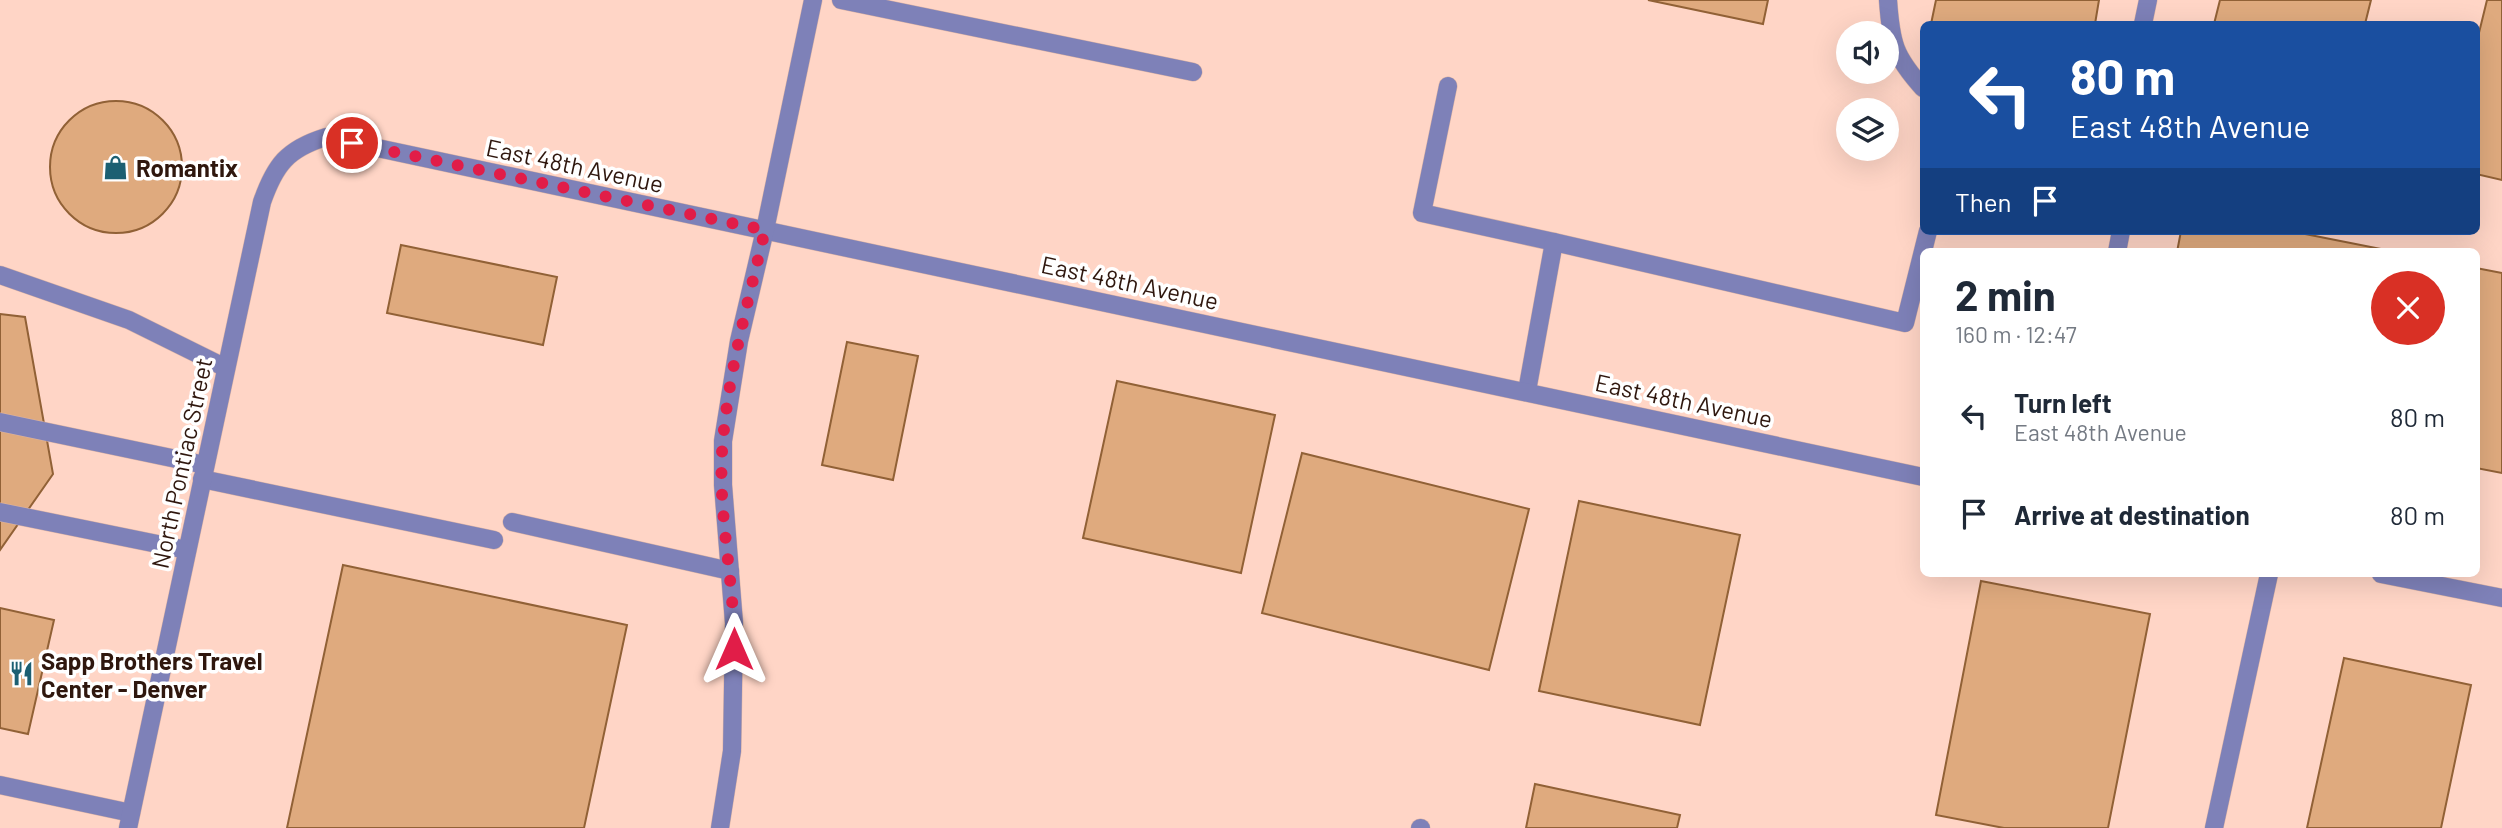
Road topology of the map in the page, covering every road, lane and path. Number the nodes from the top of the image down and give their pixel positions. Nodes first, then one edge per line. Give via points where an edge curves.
1 (813, 0) edge
2 (841, 0) edge
3 (1888, 0) edge
4 (2148, 0) edge
5 (2144, 21) edge
6 (1193, 72) dead end
7 (1920, 85) edge
8 (1448, 86) dead end
9 (326, 137) joint
10 (765, 230) junction
11 (1554, 242) junction
12 (1920, 263) edge
13 (0, 275) edge
14 (226, 368) junction
15 (1527, 391) junction
16 (0, 422) edge
17 (204, 472) junction
18 (1920, 476) edge
19 (0, 512) edge
20 (512, 522) dead end
21 (494, 540) dead end
22 (187, 550) junction
23 (730, 571) junction
24 (2268, 577) edge
25 (2396, 577) edge
26 (2502, 598) edge
27 (0, 785) edge
28 (130, 821) edge
29 (720, 828) edge
30 (2214, 828) edge

1 - 10 street
2 - 6 street
3 - 7 street via 1890,34 1904,66
4 - 5 street
8 - 11 street via 1422,213
9 - 10 street, East 48th Avenue
9 - 14 street, North Pontiac Street via 282,161 272,173
10 - 15 street, East 48th Avenue
10 - 23 street via 739,341 723,441
11 - 12 street via 1905,323
11 - 15 street
13 - 14 street via 130,320
14 - 17 street, North Pontiac Street
15 - 18 street, East 48th Avenue
16 - 17 street
17 - 21 street
17 - 22 street, North Pontiac Street
19 - 22 street
20 - 23 street
22 - 28 street, North Pontiac Street
23 - 29 street via 732,751
24 - 30 street
25 - 26 street
27 - 28 street

